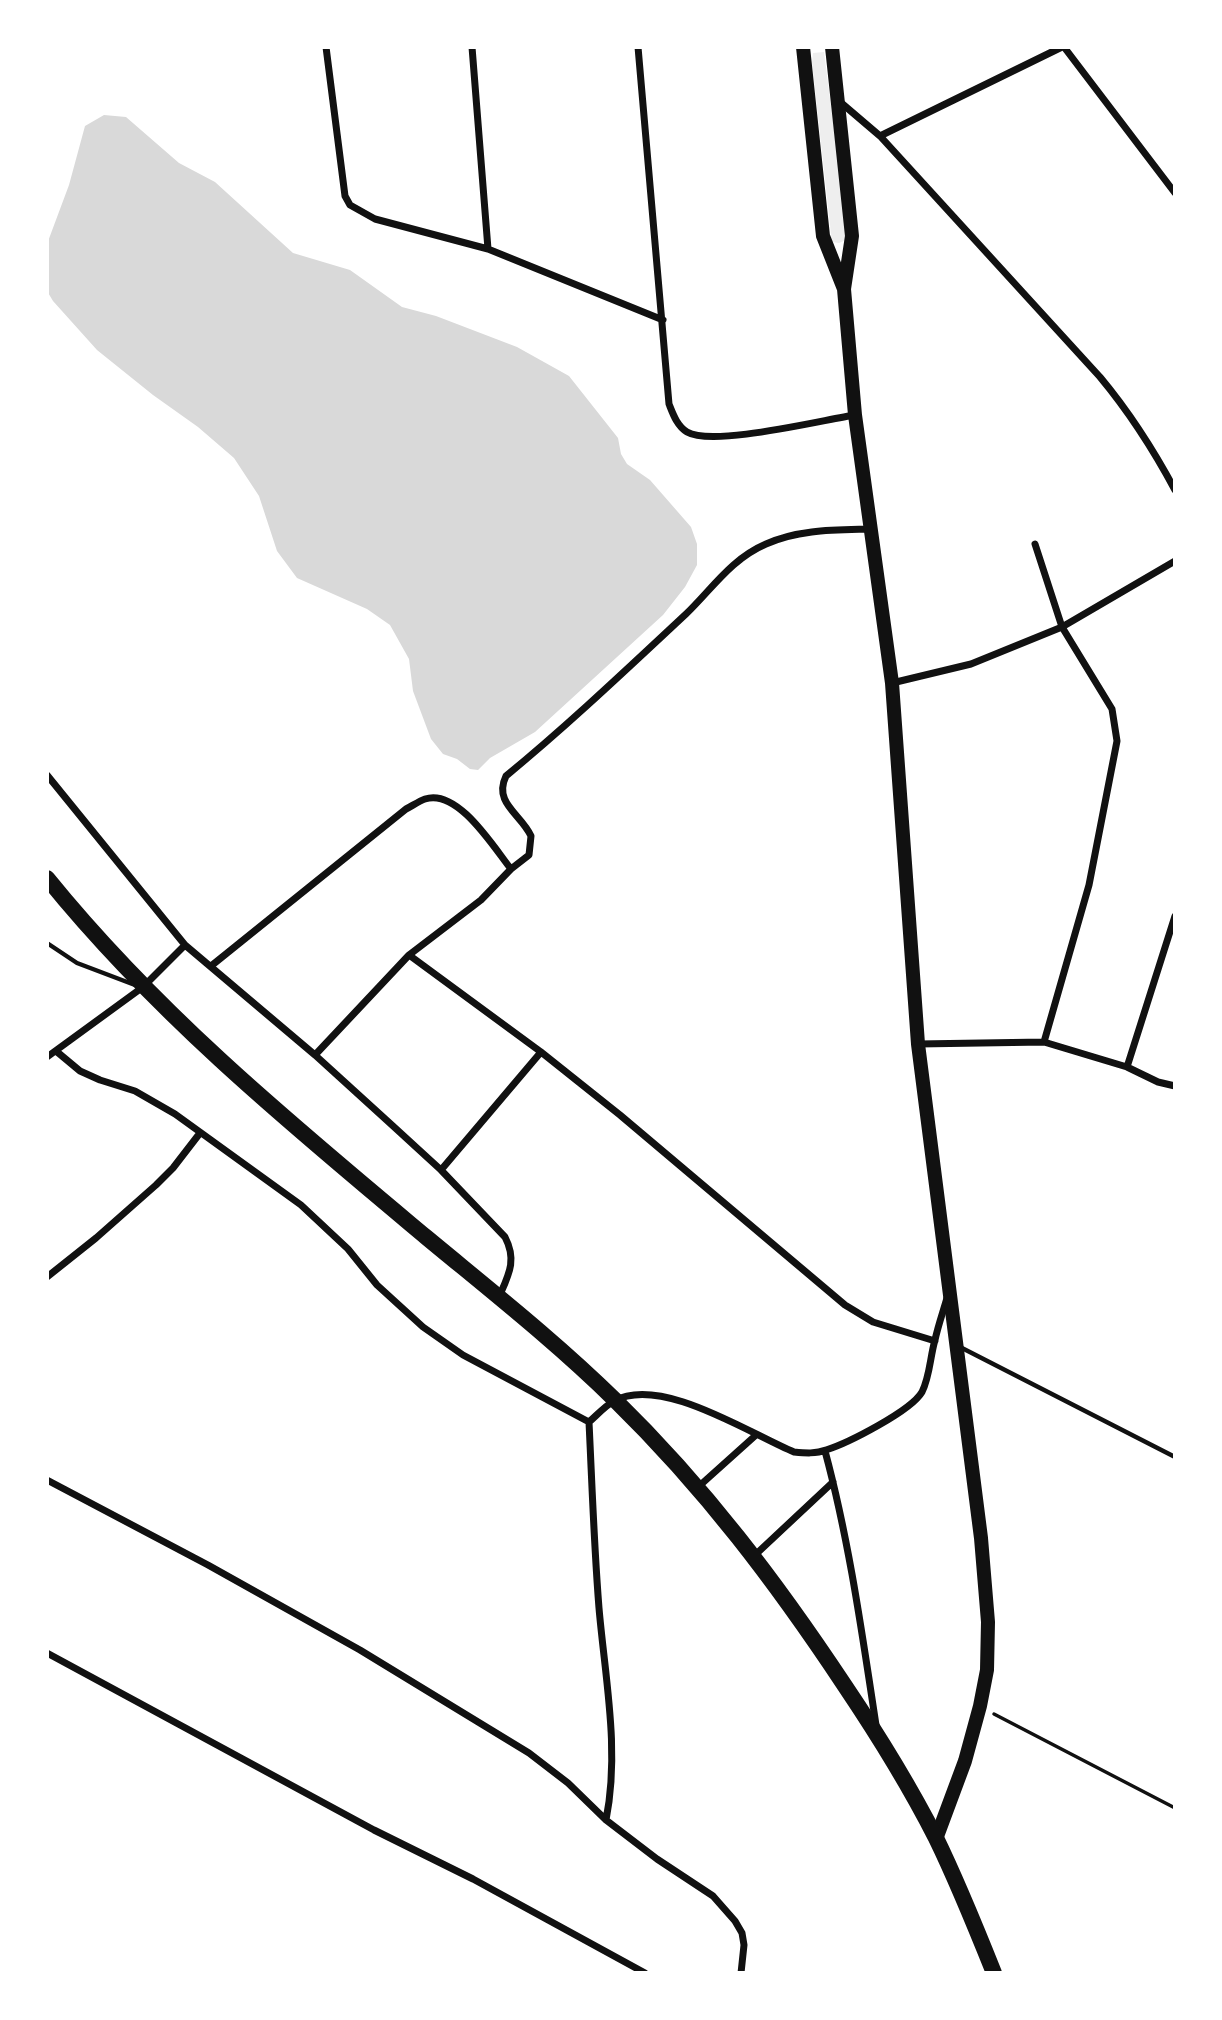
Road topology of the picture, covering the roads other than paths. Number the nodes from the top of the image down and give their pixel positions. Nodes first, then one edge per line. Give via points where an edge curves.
1 (327, 47) edge
2 (472, 47) edge
3 (638, 47) edge
4 (803, 47) edge
5 (832, 47) edge
6 (1063, 47) edge
7 (839, 101) junction
8 (880, 136) junction
9 (1175, 193) edge
10 (488, 249) junction
11 (844, 289) junction
12 (663, 320) junction
13 (855, 415) junction
14 (1175, 490) edge
15 (872, 529) junction
16 (1035, 544) dead end
17 (1175, 561) edge
18 (1062, 627) junction
19 (892, 683) junction
20 (47, 775) edge
21 (511, 869) junction
22 (47, 878) edge
23 (1175, 916) edge
24 (47, 943) edge
25 (185, 945) junction
26 (409, 956) junction
27 (211, 966) junction
28 (143, 987) junction
29 (1044, 1042) junction
30 (918, 1044) junction
31 (56, 1051) junction
32 (541, 1052) junction
33 (315, 1055) junction
34 (47, 1057) edge
35 (1127, 1067) junction
36 (1175, 1086) edge
37 (200, 1133) junction
38 (441, 1170) junction
39 (47, 1277) edge
40 (949, 1293) junction
41 (499, 1297) junction
42 (935, 1340) junction
43 (956, 1345) junction
44 (615, 1400) junction
45 (589, 1422) junction
46 (756, 1435) junction
47 (825, 1451) junction
48 (1175, 1457) edge
49 (47, 1480) edge
50 (833, 1482) junction
51 (697, 1488) junction
52 (754, 1556) junction
53 (47, 1653) edge
54 (877, 1732) junction
55 (606, 1820) junction
56 (936, 1839) junction
57 (645, 1973) edge
58 (741, 1973) edge
59 (994, 1973) edge

1 - 10 street via 345,196 350,205 375,219
2 - 10 street
3 - 12 street
4 - 11 main road via 824,236
5 - 7 main road
6 - 8 street
6 - 9 street
7 - 8 street
7 - 11 main road via 852,236
8 - 14 street via 1127,409
10 - 12 street
11 - 13 main road
12 - 13 street via 669,404 686,432 738,435
13 - 15 main road
15 - 19 main road
15 - 21 street via 789,535 748,554 506,776 504,802 531,836 529,855
16 - 18 street
17 - 18 street
18 - 19 street via 971,664
18 - 29 street via 1112,709 1117,741 1089,885
19 - 30 main road
20 - 25 street
21 - 26 street via 481,900
21 - 27 street via 456,806 442,799 426,799 406,809
22 - 28 highway
23 - 35 street
24 - 28 lane via 77,963
25 - 27 street
25 - 28 street
26 - 32 street
26 - 33 street
27 - 33 street
28 - 31 street
28 - 41 highway via 266,1102
29 - 30 street
29 - 35 street
30 - 40 main road
31 - 34 street
31 - 37 street via 80,1071 155,1101
32 - 38 street
32 - 42 street via 845,1305 873,1322
33 - 38 street
35 - 36 street
37 - 39 street via 156,1185
37 - 45 street via 317,1219 423,1327 463,1355
38 - 41 street via 511,1248 512,1267
40 - 42 street
40 - 43 main road
41 - 44 highway
42 - 47 street via 927,1378 911,1405
43 - 48 lane
43 - 56 main road via 981,1538 987,1670 965,1761
44 - 45 street
44 - 46 street via 647,1395 685,1401
44 - 51 highway
45 - 55 street via 612,1750
46 - 47 street via 794,1452
46 - 51 street
47 - 50 street
49 - 55 street via 360,1650 528,1753
50 - 52 street
50 - 54 street
51 - 52 highway
52 - 54 highway
53 - 57 street
54 - 56 highway
55 - 58 street via 713,1896 735,1920 744,1945
56 - 59 highway

